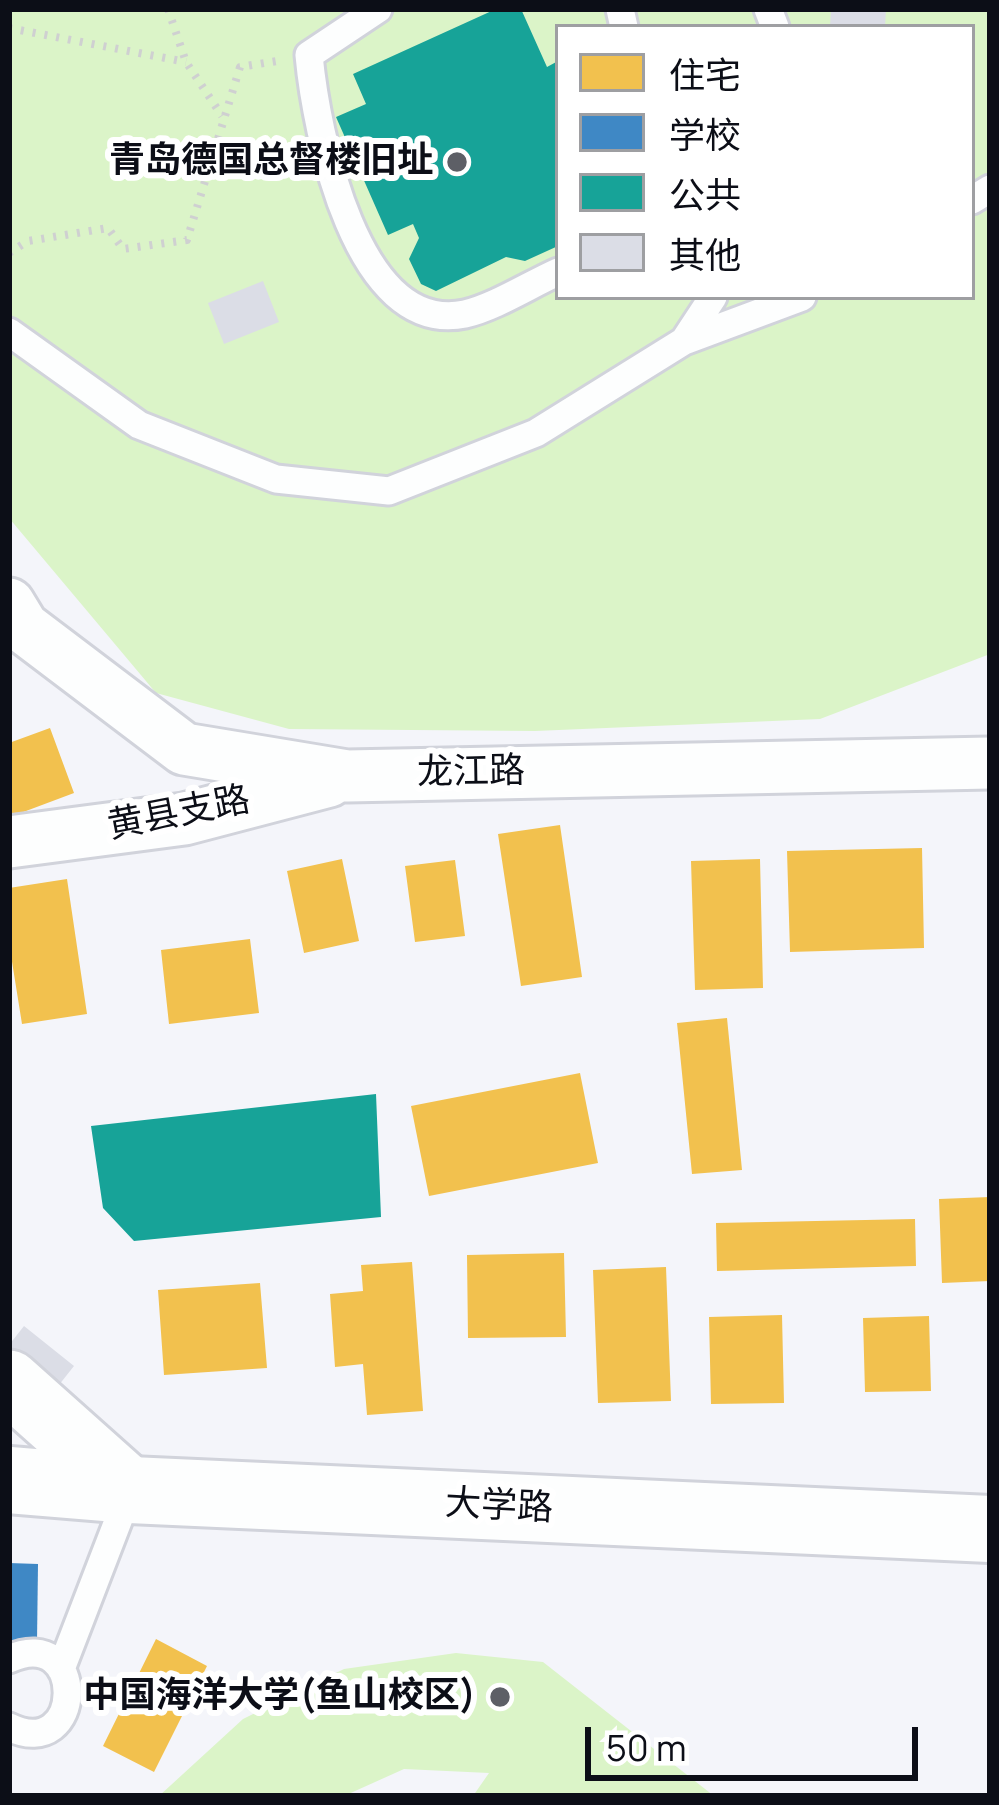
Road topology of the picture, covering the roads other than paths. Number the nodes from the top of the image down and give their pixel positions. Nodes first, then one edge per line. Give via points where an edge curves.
1 (321, 9) edge
2 (378, 9) edge
3 (348, 25) junction
4 (555, 273) edge
5 (711, 300) edge
6 (794, 300) edge
7 (9, 332) edge
8 (684, 341) junction
9 (9, 604) edge
10 (990, 763) edge
11 (347, 776) junction
12 (9, 842) edge
13 (9, 1382) edge
14 (9, 1480) edge
15 (130, 1490) junction
16 (990, 1528) edge
17 (9, 1659) edge
18 (62, 1669) junction
19 (11, 1732) edge

1 - 3 lane
2 - 3 lane
3 - 4 lane via 309,56 316,126 372,275 419,312 464,314
5 - 8 lane
6 - 8 lane
7 - 8 lane via 139,425 276,479 388,491 536,433
9 - 11 street, 龙江路 via 23,627 184,749
10 - 11 street, 龙江路
11 - 12 street, 黄县支路 via 184,819
13 - 15 street
14 - 15 main road, 大学路
15 - 16 main road, 大学路
15 - 18 lane
17 - 18 lane via 39,1654
18 - 19 lane via 69,1692 62,1717 42,1731

